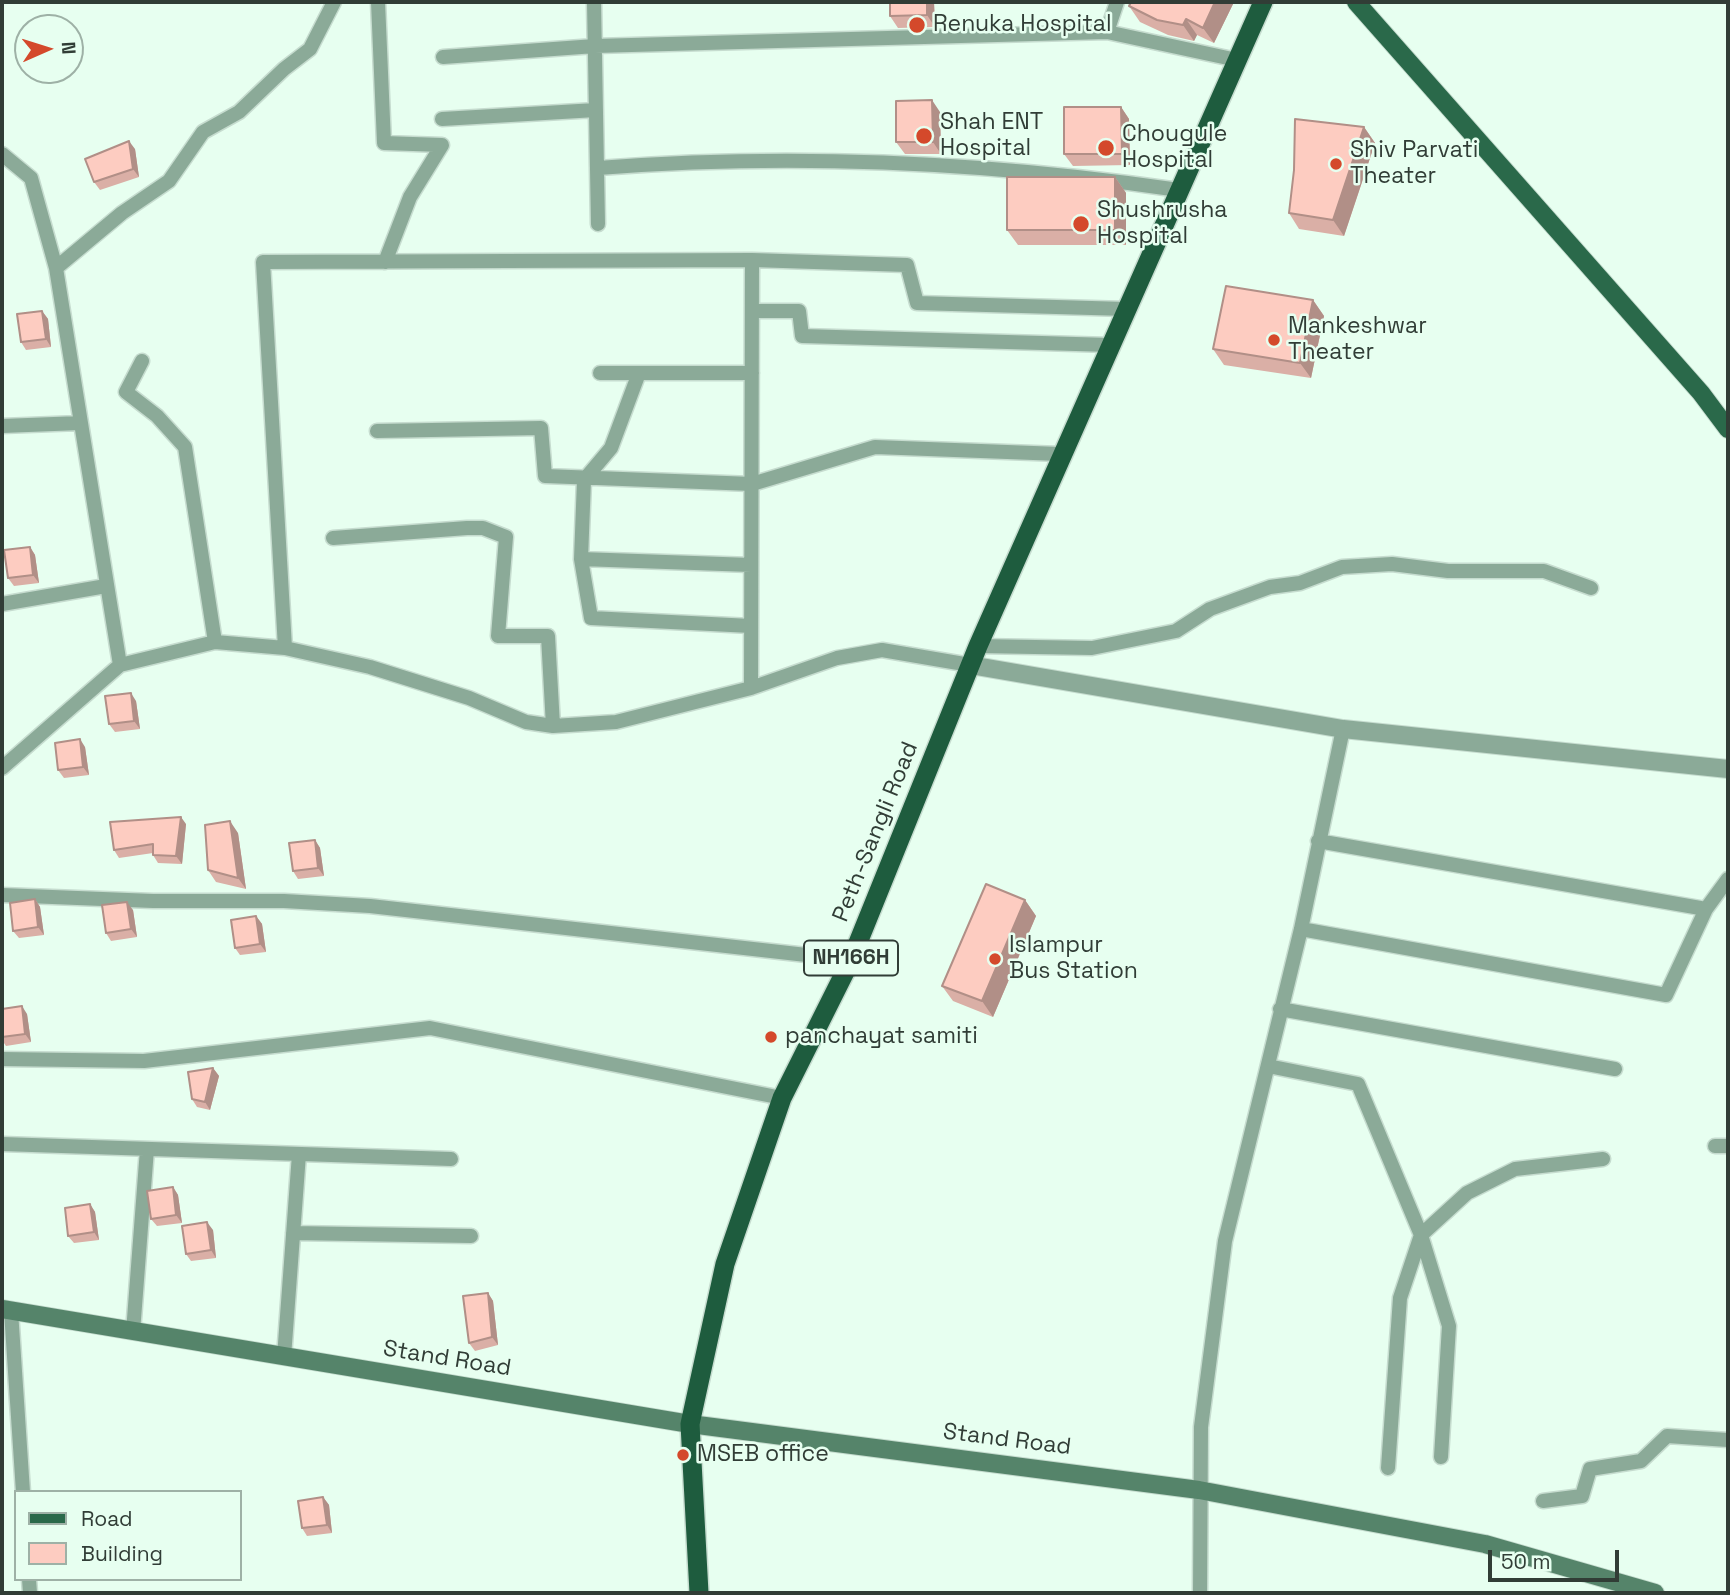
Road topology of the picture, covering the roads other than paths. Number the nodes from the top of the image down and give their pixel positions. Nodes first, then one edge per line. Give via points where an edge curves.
1 (334, 2) edge
2 (379, 2) edge
3 (594, 2) edge
4 (1117, 2) edge
5 (1263, 2) edge
6 (1356, 2) edge
7 (1107, 32) junction
8 (595, 46) junction
9 (443, 57) dead end
10 (1237, 60) junction
11 (596, 110) junction
12 (442, 119) dead end
13 (2, 154) edge
14 (598, 168) junction
15 (1179, 190) junction
16 (598, 224) dead end
17 (752, 260) junction
18 (385, 262) junction
19 (56, 268) junction
20 (1126, 309) junction
21 (752, 311) junction
22 (1110, 345) junction
23 (142, 361) dead end
24 (600, 373) dead end
25 (639, 373) junction
26 (752, 373) junction
27 (80, 423) junction
28 (2, 426) edge
29 (1728, 429) edge
30 (376, 431) dead end
31 (1060, 454) junction
32 (584, 480) junction
33 (752, 484) junction
34 (333, 538) dead end
35 (581, 559) junction
36 (751, 565) junction
37 (106, 586) junction
38 (1591, 588) dead end
39 (2, 604) edge
40 (751, 626) junction
41 (215, 642) junction
42 (978, 646) junction
43 (285, 648) junction
44 (120, 664) junction
45 (970, 665) junction
46 (751, 688) junction
47 (553, 726) junction
48 (1343, 729) junction
49 (2, 768) edge
50 (1728, 769) edge
51 (1318, 841) junction
52 (1728, 878) edge
53 (2, 895) edge
54 (1706, 909) junction
55 (1301, 929) junction
56 (850, 960) junction
57 (1280, 1009) junction
58 (2, 1059) edge
59 (1268, 1066) junction
60 (1615, 1069) dead end
61 (782, 1098) junction
62 (2, 1144) edge
63 (147, 1149) junction
64 (299, 1154) junction
65 (451, 1159) dead end
66 (1603, 1159) dead end
67 (293, 1233) junction
68 (1421, 1235) junction
69 (471, 1236) dead end
70 (6, 1310) edge
71 (133, 1332) junction
72 (284, 1357) junction
73 (690, 1424) junction
74 (1728, 1440) edge
75 (1441, 1457) dead end
76 (1388, 1468) dead end
77 (23, 1490) edge
78 (1199, 1490) junction
79 (1543, 1501) dead end
80 (699, 1593) edge
81 (1200, 1593) edge
82 (1655, 1593) edge

1 - 19 street via 310,49 239,112 203,132 169,181
2 - 18 street via 384,143 442,145 410,197
3 - 8 street
4 - 7 street
5 - 10 highway, NH166H
6 - 29 main road
7 - 8 street
7 - 10 street
8 - 9 street
8 - 11 street
10 - 15 highway, NH166H
11 - 12 street
11 - 14 street
13 - 19 street via 31,178
14 - 15 street via 674,162 871,162 1061,174
14 - 16 street
15 - 20 highway, NH166H
17 - 18 street
17 - 20 street via 907,265 917,303
17 - 21 street
18 - 43 street via 263,262
19 - 27 street
20 - 22 highway, NH166H
21 - 22 street via 799,311 802,336
21 - 26 street
22 - 31 highway, Peth-Sangli Road / NH166H
23 - 41 street via 126,392 157,416 185,447
24 - 25 street
25 - 26 street
25 - 32 street via 611,448
26 - 33 street
27 - 28 street
27 - 37 street
30 - 32 street via 541,428 545,476
31 - 33 street via 875,447
31 - 42 highway, Peth-Sangli Road / NH166H
32 - 33 street
32 - 35 street
33 - 36 street
34 - 47 street via 467,528 483,528 506,537 498,636 548,636
35 - 36 street
35 - 40 street via 591,618
36 - 40 street
37 - 39 street
37 - 44 street
38 - 42 street via 1544,571 1448,571 1392,564 1342,567 1210,609 1176,631 1092,648
40 - 46 street
41 - 43 street
41 - 44 street
42 - 45 highway, Peth-Sangli Road / NH166H
43 - 47 street via 370,667 469,698 526,722
44 - 49 street
45 - 46 street via 882,650 837,658
45 - 48 street
45 - 56 highway, Peth-Sangli Road / NH166H
46 - 47 street via 616,722
48 - 50 street
48 - 51 street
51 - 54 street
51 - 55 street
52 - 54 street
53 - 56 street via 370,906
54 - 55 street via 1666,995
55 - 57 street
56 - 61 highway, Peth-Sangli Road / NH166H
57 - 59 street
57 - 60 street
58 - 61 street via 144,1061 430,1028
59 - 68 street via 1358,1084
59 - 78 street via 1225,1241 1201,1427
61 - 73 highway, Peth-Sangli Road / NH166H via 725,1264
62 - 63 street
63 - 64 street
63 - 71 street
64 - 65 street
64 - 67 street
66 - 68 street via 1515,1169 1467,1193
67 - 69 street
67 - 72 street
68 - 75 street via 1449,1326
68 - 76 street via 1400,1298
70 - 71 main road, Stand Road
70 - 77 street
71 - 72 main road, Stand Road
72 - 73 main road, Stand Road
73 - 78 main road, Stand Road
73 - 80 highway, Peth-Sangli Road / NH166H
74 - 79 street via 1667,1436 1641,1461 1590,1469 1582,1496
78 - 81 street
78 - 82 main road, Stand Road via 1485,1544

